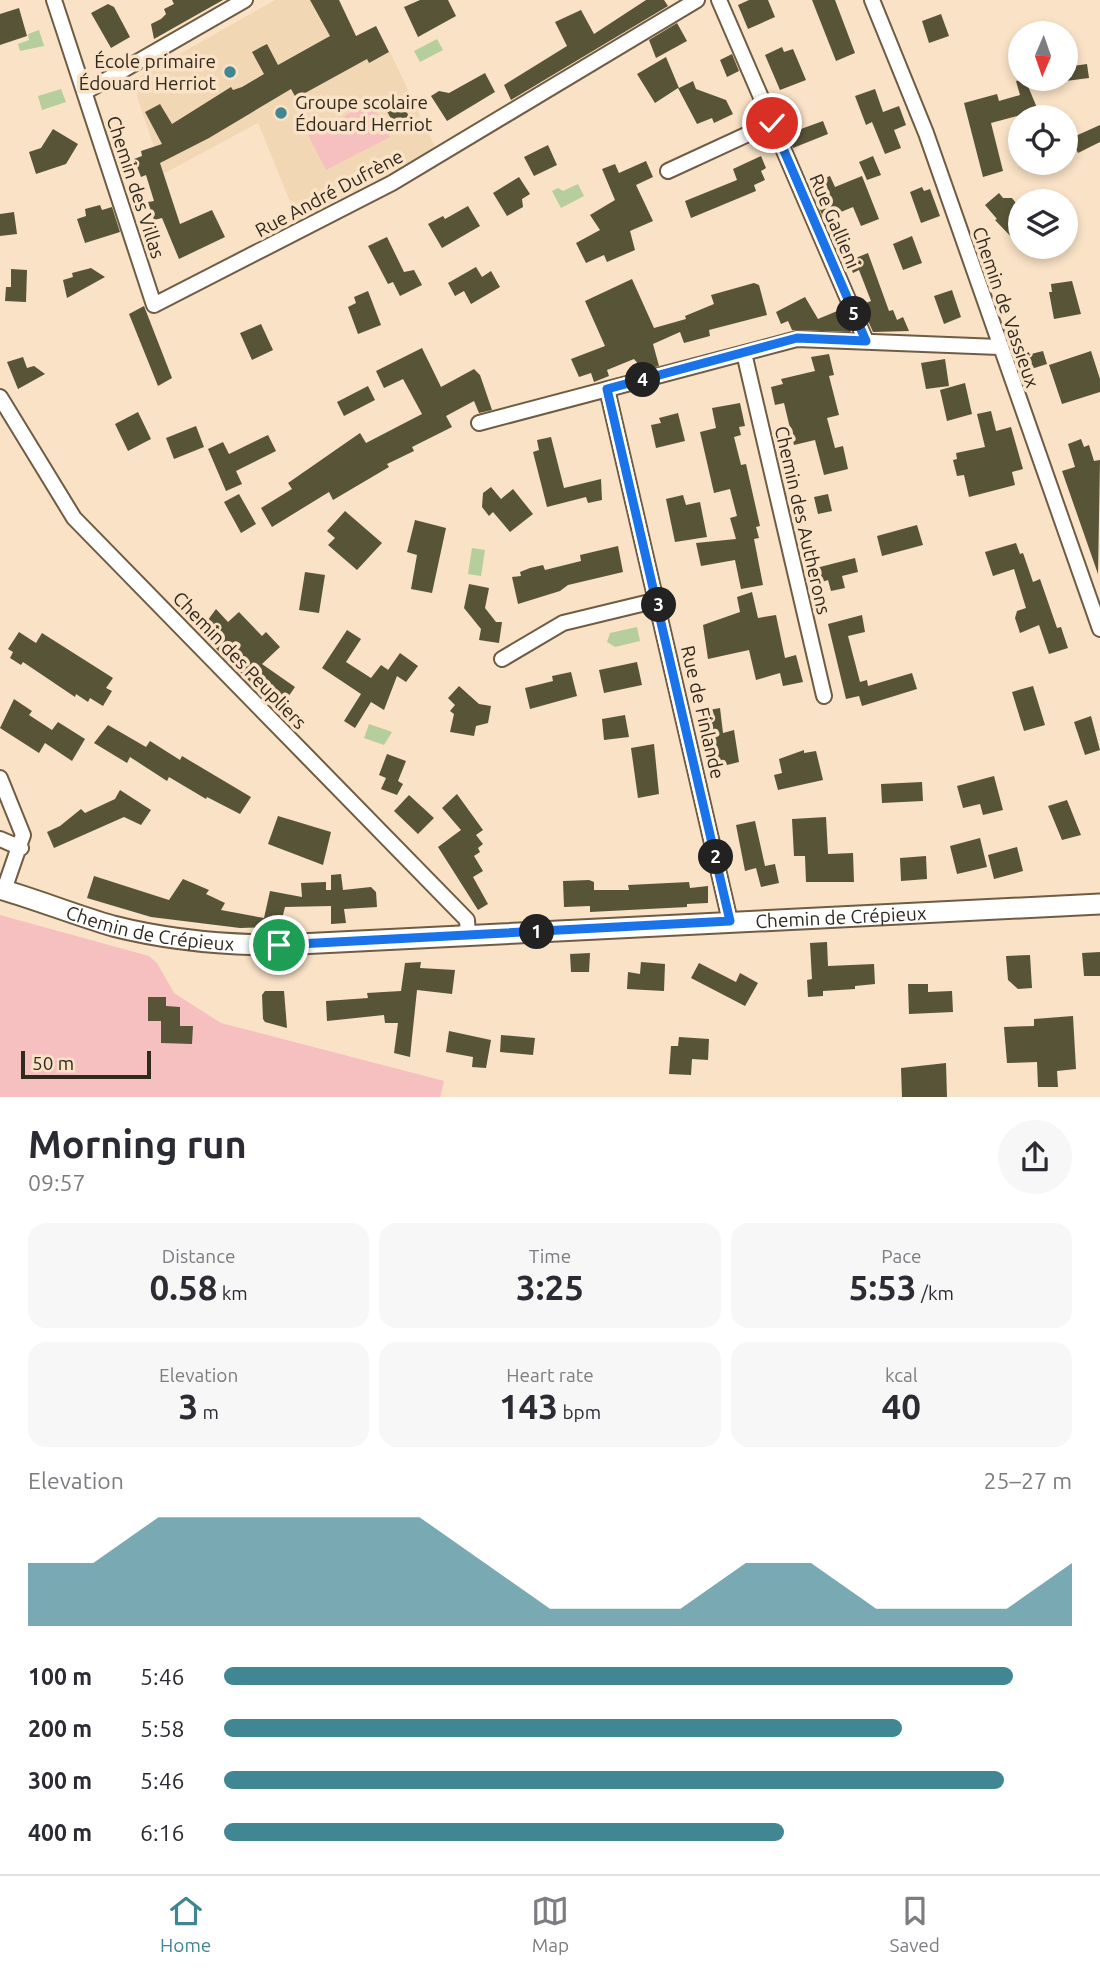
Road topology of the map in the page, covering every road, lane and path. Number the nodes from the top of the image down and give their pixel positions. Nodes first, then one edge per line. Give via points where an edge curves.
1 (54, 0) edge
2 (245, 0) edge
3 (697, 0) edge
4 (719, 0) edge
5 (872, 0) edge
6 (85, 92) junction
7 (772, 123) junction
8 (668, 171) dead end
9 (155, 305) joint
10 (866, 341) junction
11 (999, 347) junction
12 (744, 353) junction
13 (607, 389) junction
14 (0, 397) edge
15 (479, 423) dead end
16 (657, 600) junction
17 (1100, 629) edge
18 (502, 659) dead end
19 (824, 696) dead end
20 (0, 778) edge
21 (0, 839) edge
22 (21, 848) junction
23 (2, 890) edge
24 (1100, 904) edge
25 (730, 921) junction
26 (468, 935) junction

1 - 6 street, Chemin des Villas
2 - 6 street
3 - 9 street, Rue André Dufrène via 392,183
4 - 7 street, Rue Gallieni
5 - 11 street, Chemin de Vassieux via 926,133
6 - 9 street, Chemin des Villas
7 - 8 street
7 - 10 street, Rue Gallieni
10 - 11 street
10 - 12 street via 797,338
11 - 17 street, Chemin de Vassieux
12 - 13 street
12 - 19 street, Chemin des Autherons
13 - 15 street
13 - 16 street, Rue de Finlande
14 - 26 street, Chemin des Peupliers via 67,510 467,920
16 - 18 street via 563,623
16 - 25 street, Rue de Finlande
20 - 22 street via 23,835
21 - 22 street
22 - 23 street
23 - 26 street, Chemin de Crépieux via 113,926 229,945
24 - 25 street, Chemin de Crépieux
25 - 26 street, Chemin de Crépieux

